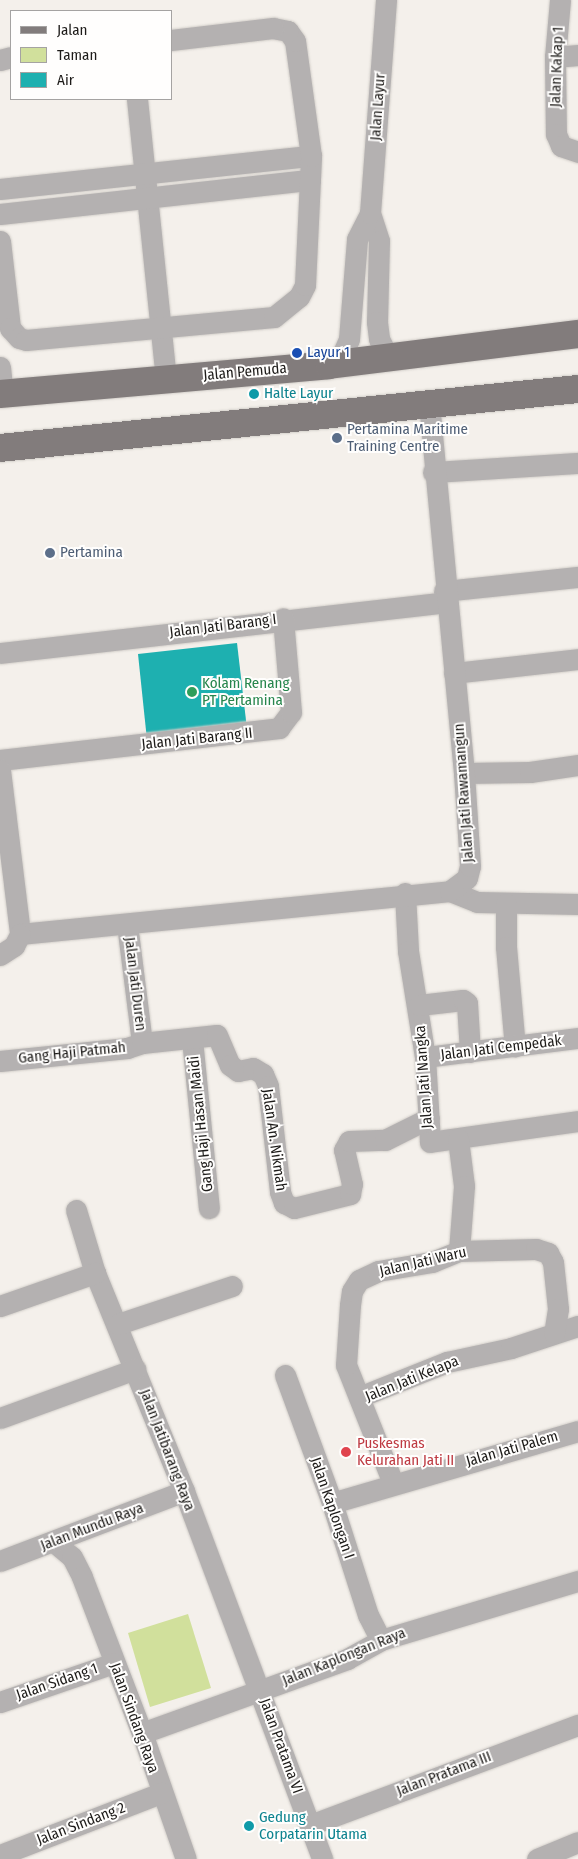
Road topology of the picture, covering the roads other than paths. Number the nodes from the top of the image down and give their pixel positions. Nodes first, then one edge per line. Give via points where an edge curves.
1 (386, 0) edge
2 (560, 0) edge
3 (172, 40) edge
4 (578, 55) edge
5 (555, 57) junction
6 (137, 100) edge
7 (578, 152) edge
8 (311, 156) junction
9 (144, 175) junction
10 (310, 180) junction
11 (0, 189) edge
12 (147, 200) junction
13 (0, 214) edge
14 (370, 214) junction
15 (0, 241) edge
16 (158, 330) junction
17 (578, 334) edge
18 (388, 357) junction
19 (338, 364) junction
20 (0, 367) edge
21 (166, 380) junction
22 (578, 389) edge
23 (2, 394) edge
24 (429, 405) junction
25 (0, 448) edge
26 (578, 463) edge
27 (433, 472) junction
28 (578, 577) edge
29 (445, 596) junction
30 (283, 618) junction
31 (0, 653) edge
32 (578, 659) edge
33 (454, 672) junction
34 (0, 760) edge
35 (578, 766) edge
36 (0, 770) edge
37 (464, 773) junction
38 (2, 804) edge
39 (450, 891) junction
40 (405, 893) junction
41 (506, 904) junction
42 (578, 904) edge
43 (128, 924) junction
44 (20, 934) junction
45 (0, 955) edge
46 (419, 1005) junction
47 (578, 1038) edge
48 (192, 1039) junction
49 (142, 1043) junction
50 (515, 1046) junction
51 (470, 1052) junction
52 (425, 1057) junction
53 (0, 1061) edge
54 (428, 1118) junction
55 (578, 1121) edge
56 (458, 1139) junction
57 (209, 1208) dead end
58 (76, 1210) dead end
59 (459, 1251) junction
60 (95, 1272) junction
61 (232, 1286) dead end
62 (0, 1306) edge
63 (118, 1324) junction
64 (578, 1326) edge
65 (554, 1332) junction
66 (135, 1369) junction
67 (285, 1375) dead end
68 (359, 1397) junction
69 (0, 1418) edge
70 (578, 1431) edge
71 (393, 1483) junction
72 (184, 1491) junction
73 (332, 1503) junction
74 (85, 1530) junction
75 (54, 1542) junction
76 (0, 1560) edge
77 (82, 1577) junction
78 (578, 1581) edge
79 (381, 1640) junction
80 (114, 1663) junction
81 (260, 1690) junction
82 (0, 1702) edge
83 (578, 1725) edge
84 (142, 1733) junction
85 (161, 1793) junction
86 (310, 1825) junction
87 (578, 1842) edge
88 (0, 1855) edge
89 (186, 1859) edge
90 (322, 1859) edge
91 (537, 1859) edge

1 - 14 street, Jalan Layur
2 - 5 street, Jalan Kakap 1
3 - 8 street via 273,28 288,31 295,41
4 - 5 street
5 - 7 street, Jalan Kakap 1 via 556,134 561,146
6 - 9 street
8 - 9 street
8 - 10 street
9 - 11 street
9 - 12 street
10 - 12 street
10 - 16 street via 304,285 291,306 274,317
12 - 13 street
12 - 16 street
14 - 18 street, Jalan Layur via 379,241 379,339
14 - 19 street, Jalan Layur via 358,239 349,339
15 - 16 street via 10,328 19,338
16 - 21 street
17 - 18 main road, Jalan Pemuda
18 - 19 main road, Jalan Pemuda
19 - 21 main road, Jalan Pemuda
20 - 23 street
21 - 23 main road, Jalan Pemuda
22 - 24 main road
24 - 25 main road
24 - 27 street, Jalan Jati Rawamangun
26 - 27 street
27 - 29 street, Jalan Jati Rawamangun
28 - 29 street, Jalan Jati Barang I
29 - 30 street, Jalan Jati Barang I
29 - 33 street, Jalan Jati Rawamangun
30 - 31 street, Jalan Jati Barang I
30 - 34 street, Jalan Jati Barang II via 291,712 279,728
32 - 33 street
33 - 37 street, Jalan Jati Rawamangun
35 - 37 street via 530,772
36 - 38 street
37 - 39 street, Jalan Jati Rawamangun via 470,872
38 - 44 street
39 - 40 street
39 - 41 street via 477,902
40 - 43 street
40 - 46 street, Jalan Jati Nangka via 408,951
41 - 42 street
41 - 50 street via 506,947
43 - 44 street
43 - 49 street, Jalan Jati Duren
44 - 45 street via 14,946
46 - 51 street via 464,1000 467,1003
46 - 52 street, Jalan Jati Nangka
47 - 50 street, Jalan Jati Cempedak
48 - 49 street, Jalan An. Nikmah
48 - 54 street, Jalan An. Nikmah via 216,1035 230,1065 238,1071 253,1068 263,1074 268,1086 280,1192 284,1203 294,1208 350,1194 352,1184 344,1150 349,1141 385,1140
48 - 57 street, Gang Haji Hasan Maidi
49 - 53 street, Gang Haji Patmah via 127,1048
50 - 51 street, Jalan Jati Cempedak
51 - 52 street, Jalan Jati Cempedak
52 - 54 street, Jalan Jati Nangka
54 - 56 street, Jalan Jati Nangka via 430,1142
55 - 56 street, Jalan Jati Nangka
56 - 59 street via 464,1186
58 - 60 street, Jalan Jatibarang Raya
59 - 65 street, Jalan Jati Waru via 536,1249 548,1253 553,1262 558,1309
59 - 68 street, Jalan Jati Waru via 432,1262 378,1271 358,1280 352,1291 346,1365
60 - 62 street
60 - 63 street, Jalan Jatibarang Raya
61 - 63 street
63 - 66 street, Jalan Jatibarang Raya
64 - 65 street, Jalan Jati Kelapa
65 - 68 street, Jalan Jati Kelapa via 510,1348 448,1362
66 - 69 street
66 - 72 street, Jalan Jatibarang Raya
67 - 73 street, Jalan Kaplongan I
68 - 71 street, Jalan Jati Kelapa
70 - 71 street, Jalan Jati Palem
71 - 73 street, Jalan Jati Palem
72 - 74 street, Jalan Mundu Raya
72 - 81 street, Jalan Jatibarang Raya
73 - 79 street, Jalan Kaplongan I via 368,1615
74 - 75 street, Jalan Mundu Raya
74 - 77 street, Jalan Sindang Raya
75 - 76 street, Jalan Mundu Raya
75 - 77 street, Jalan Sindang Raya via 72,1557
77 - 80 street, Jalan Sindang Raya
78 - 79 street, Jalan Kaplongan Raya
79 - 81 street, Jalan Kaplongan Raya via 347,1659
80 - 82 street, Jalan Sidang 1
80 - 84 street, Jalan Sindang Raya
81 - 84 street, Jalan Kaplongan Raya
81 - 86 street, Jalan Pratama VI
83 - 86 street, Jalan Pratama III
84 - 85 street, Jalan Sindang Raya
85 - 88 street, Jalan Sindang 2
85 - 89 street, Jalan Sindang Raya
86 - 90 street, Jalan Pratama VI
87 - 91 street

